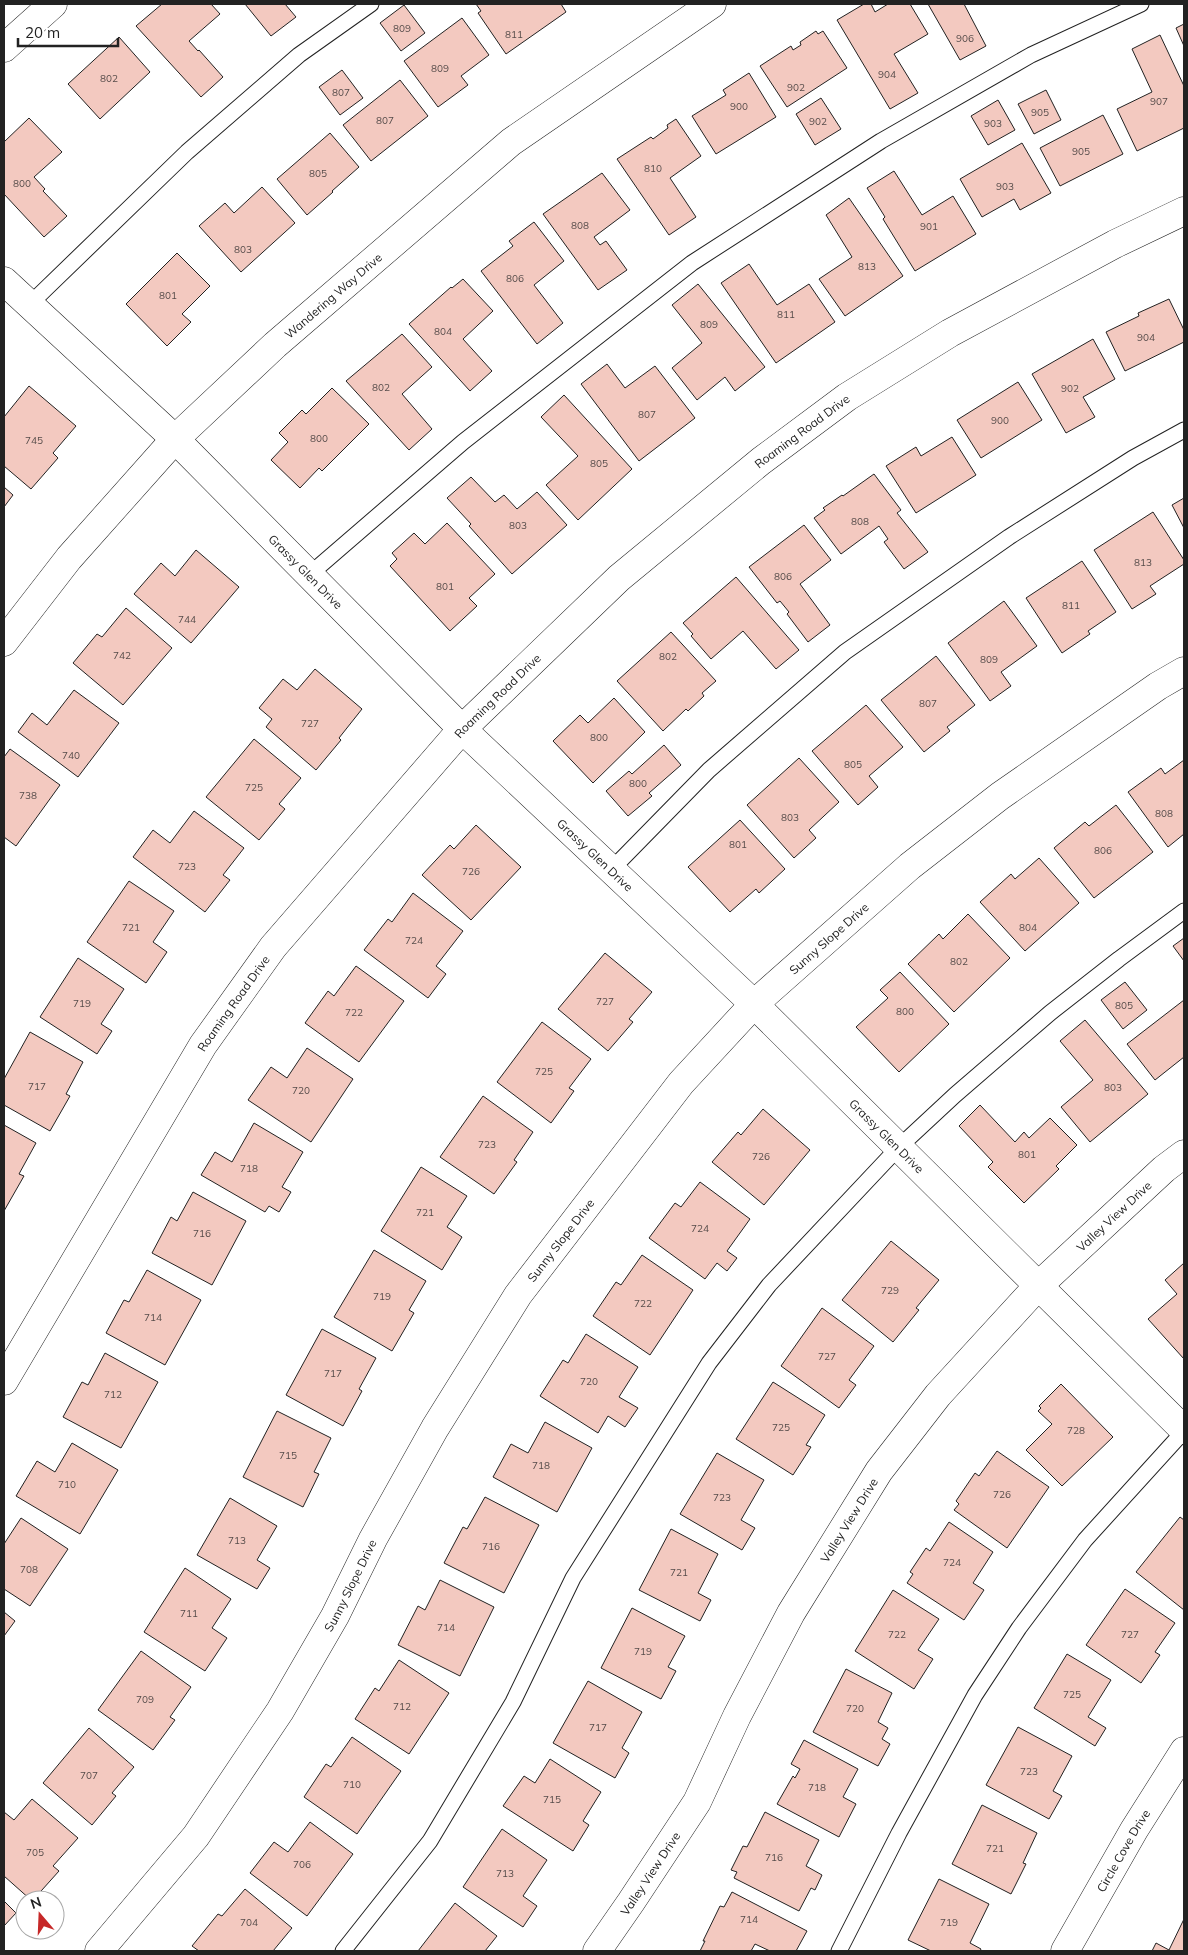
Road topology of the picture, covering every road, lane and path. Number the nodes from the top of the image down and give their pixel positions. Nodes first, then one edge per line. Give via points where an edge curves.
1 (53, 4) edge
2 (371, 4) edge
3 (712, 4) edge
4 (1141, 4) edge
5 (4, 48) edge
6 (1184, 211) edge
7 (4, 281) edge
8 (29, 305) junction
9 (1184, 430) edge
10 (175, 439) junction
11 (309, 575) junction
12 (4, 642) edge
13 (1184, 671) edge
14 (462, 729) junction
15 (611, 870) junction
16 (1184, 911) edge
17 (754, 1004) junction
18 (898, 1148) junction
19 (1184, 1154) edge
20 (1038, 1286) junction
21 (4, 1381) edge
22 (1184, 1431) edge
23 (1184, 1751) edge
24 (99, 1951) edge
25 (343, 1951) edge
26 (597, 1951) edge
27 (839, 1951) edge
28 (1065, 1951) edge

1 - 5 street
2 - 8 lane via 299,55 187,152
3 - 10 street, Wandering Way Drive via 511,142 275,345
4 - 11 lane via 1031,55 881,141 692,263 463,442
6 - 14 street, Roaming Road Drive via 1115,244 950,333 847,397 760,461 619,578
7 - 8 street, Grassy Glen Drive
8 - 10 street, Grassy Glen Drive
9 - 15 lane via 1133,458 1009,537 845,652 709,770
10 - 11 street, Grassy Glen Drive
10 - 12 street, Wandering Way Drive via 69,558
11 - 14 street, Grassy Glen Drive
13 - 17 street, Sunny Slope Drive via 992,802 910,866
14 - 15 street, Grassy Glen Drive
14 - 21 street, Roaming Road Drive via 273,947 203,1045
15 - 17 street, Grassy Glen Drive
16 - 18 lane via 1050,1014
17 - 18 street, Grassy Glen Drive
17 - 24 street, Sunny Slope Drive via 681,1083 518,1295 435,1428 373,1539 335,1616 280,1711 196,1836
18 - 20 street, Grassy Glen Drive
18 - 25 lane via 769,1285 709,1363 573,1578 513,1702 430,1841
19 - 20 street, Valley View Drive
20 - 22 street, Grassy Glen Drive
20 - 26 street, Valley View Drive via 938,1395 879,1471 791,1613 697,1802
22 - 27 lane via 1085,1540 1019,1628 975,1695
23 - 28 street, Circle Cove Drive via 1134,1830

